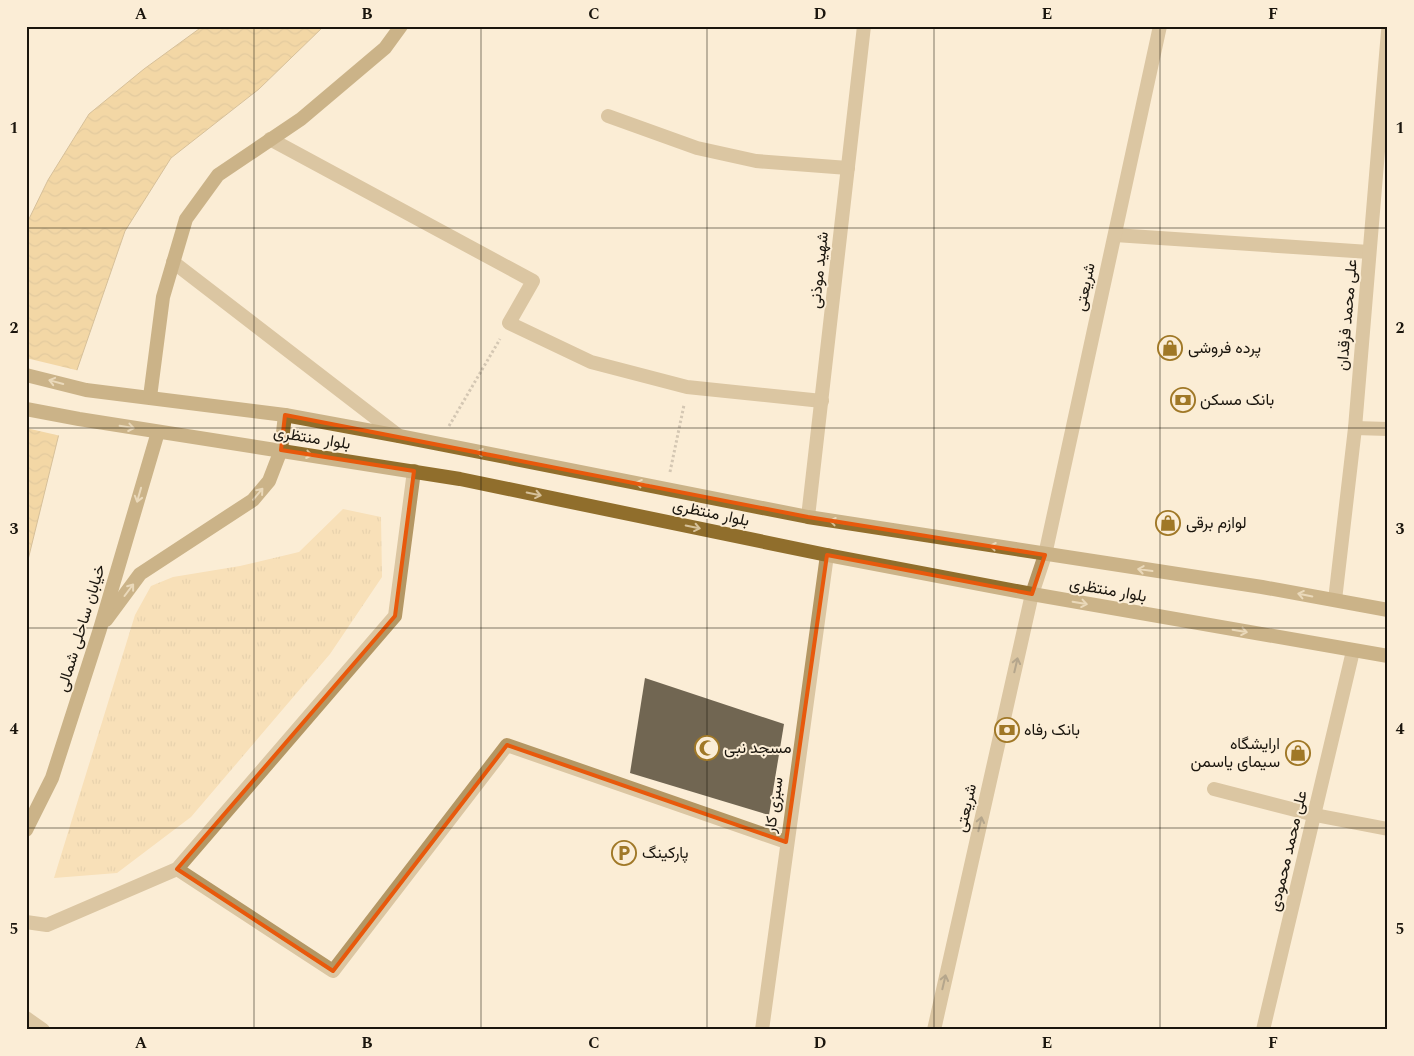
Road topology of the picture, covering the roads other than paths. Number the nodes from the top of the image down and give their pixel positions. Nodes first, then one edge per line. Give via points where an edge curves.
1 (401, 26) edge
2 (864, 26) edge
3 (1160, 26) edge
4 (1388, 31) edge
5 (608, 116) dead end
6 (270, 139) junction
7 (848, 168) junction
8 (1115, 235) junction
9 (1369, 252) junction
10 (173, 262) junction
11 (26, 375) edge
12 (150, 397) junction
13 (822, 401) junction
14 (26, 409) edge
15 (285, 415) junction
16 (1355, 428) junction
17 (1388, 429) edge
18 (158, 432) junction
19 (399, 436) junction
20 (281, 450) junction
21 (414, 471) junction
22 (808, 517) junction
23 (827, 555) junction
24 (1046, 555) junction
25 (1032, 594) junction
26 (1335, 600) junction
27 (1388, 610) edge
28 (100, 629) junction
29 (1353, 651) junction
30 (1388, 656) edge
31 (1214, 789) dead end
32 (1315, 816) junction
33 (1388, 829) edge
34 (26, 830) edge
35 (786, 842) junction
36 (177, 869) junction
37 (26, 922) edge
38 (26, 1018) edge
39 (43, 1030) edge
40 (762, 1030) edge
41 (934, 1030) edge
42 (1264, 1030) edge

1 - 6 main road via 385,48 301,119
2 - 7 street, شهید موذنی
3 - 8 street, شریعتی
4 - 9 street, علی محمد فرقدان
5 - 7 street via 697,148 756,162
6 - 10 main road via 218,175 186,219
6 - 13 street via 533,281 509,323 591,362 687,387
7 - 13 street, شهید موذنی
8 - 9 street
8 - 24 street, شریعتی
9 - 16 street, علی محمد فرقدان
10 - 12 main road via 163,297
10 - 19 street
12 -> 11 main road, بلوار منتظری via 86,390
12 - 15 main road, بلوار منتظری
13 - 22 street, شهید موذنی
14 -> 18 main road, بلوار منتظری
15 - 19 main road, بلوار منتظری
15 - 20 main road
16 - 17 street
16 - 26 street, علی محمد فرقدان
18 - 20 main road, بلوار منتظری
18 -> 28 main road, خیابان ساحلی شمالی
22 -> 19 main road, بلوار منتظری
20 -> 21 main road, بلوار منتظری
28 -> 20 main road via 140,574 253,500 269,481
21 -> 23 main road, بلوار منتظری
21 - 36 street via 395,616
24 -> 22 main road, بلوار منتظری
23 - 25 main road, بلوار منتظری
23 - 35 street, سبزی کار
24 - 25 street, شریعتی
26 -> 24 main road, بلوار منتظری
25 -> 29 main road, بلوار منتظری
41 -> 25 street, شریعتی
26 - 27 main road, بلوار منتظری
28 - 34 main road, خیابان ساحلی شمالی via 52,778
29 - 30 main road, بلوار منتظری
29 - 32 street, علی محمد محمودی
31 - 32 street
32 - 33 street
32 - 42 street, علی محمد محمودی
35 - 36 street via 507,745 333,971
35 - 40 street, سبزی کار
36 - 37 street via 47,925
38 - 39 street

